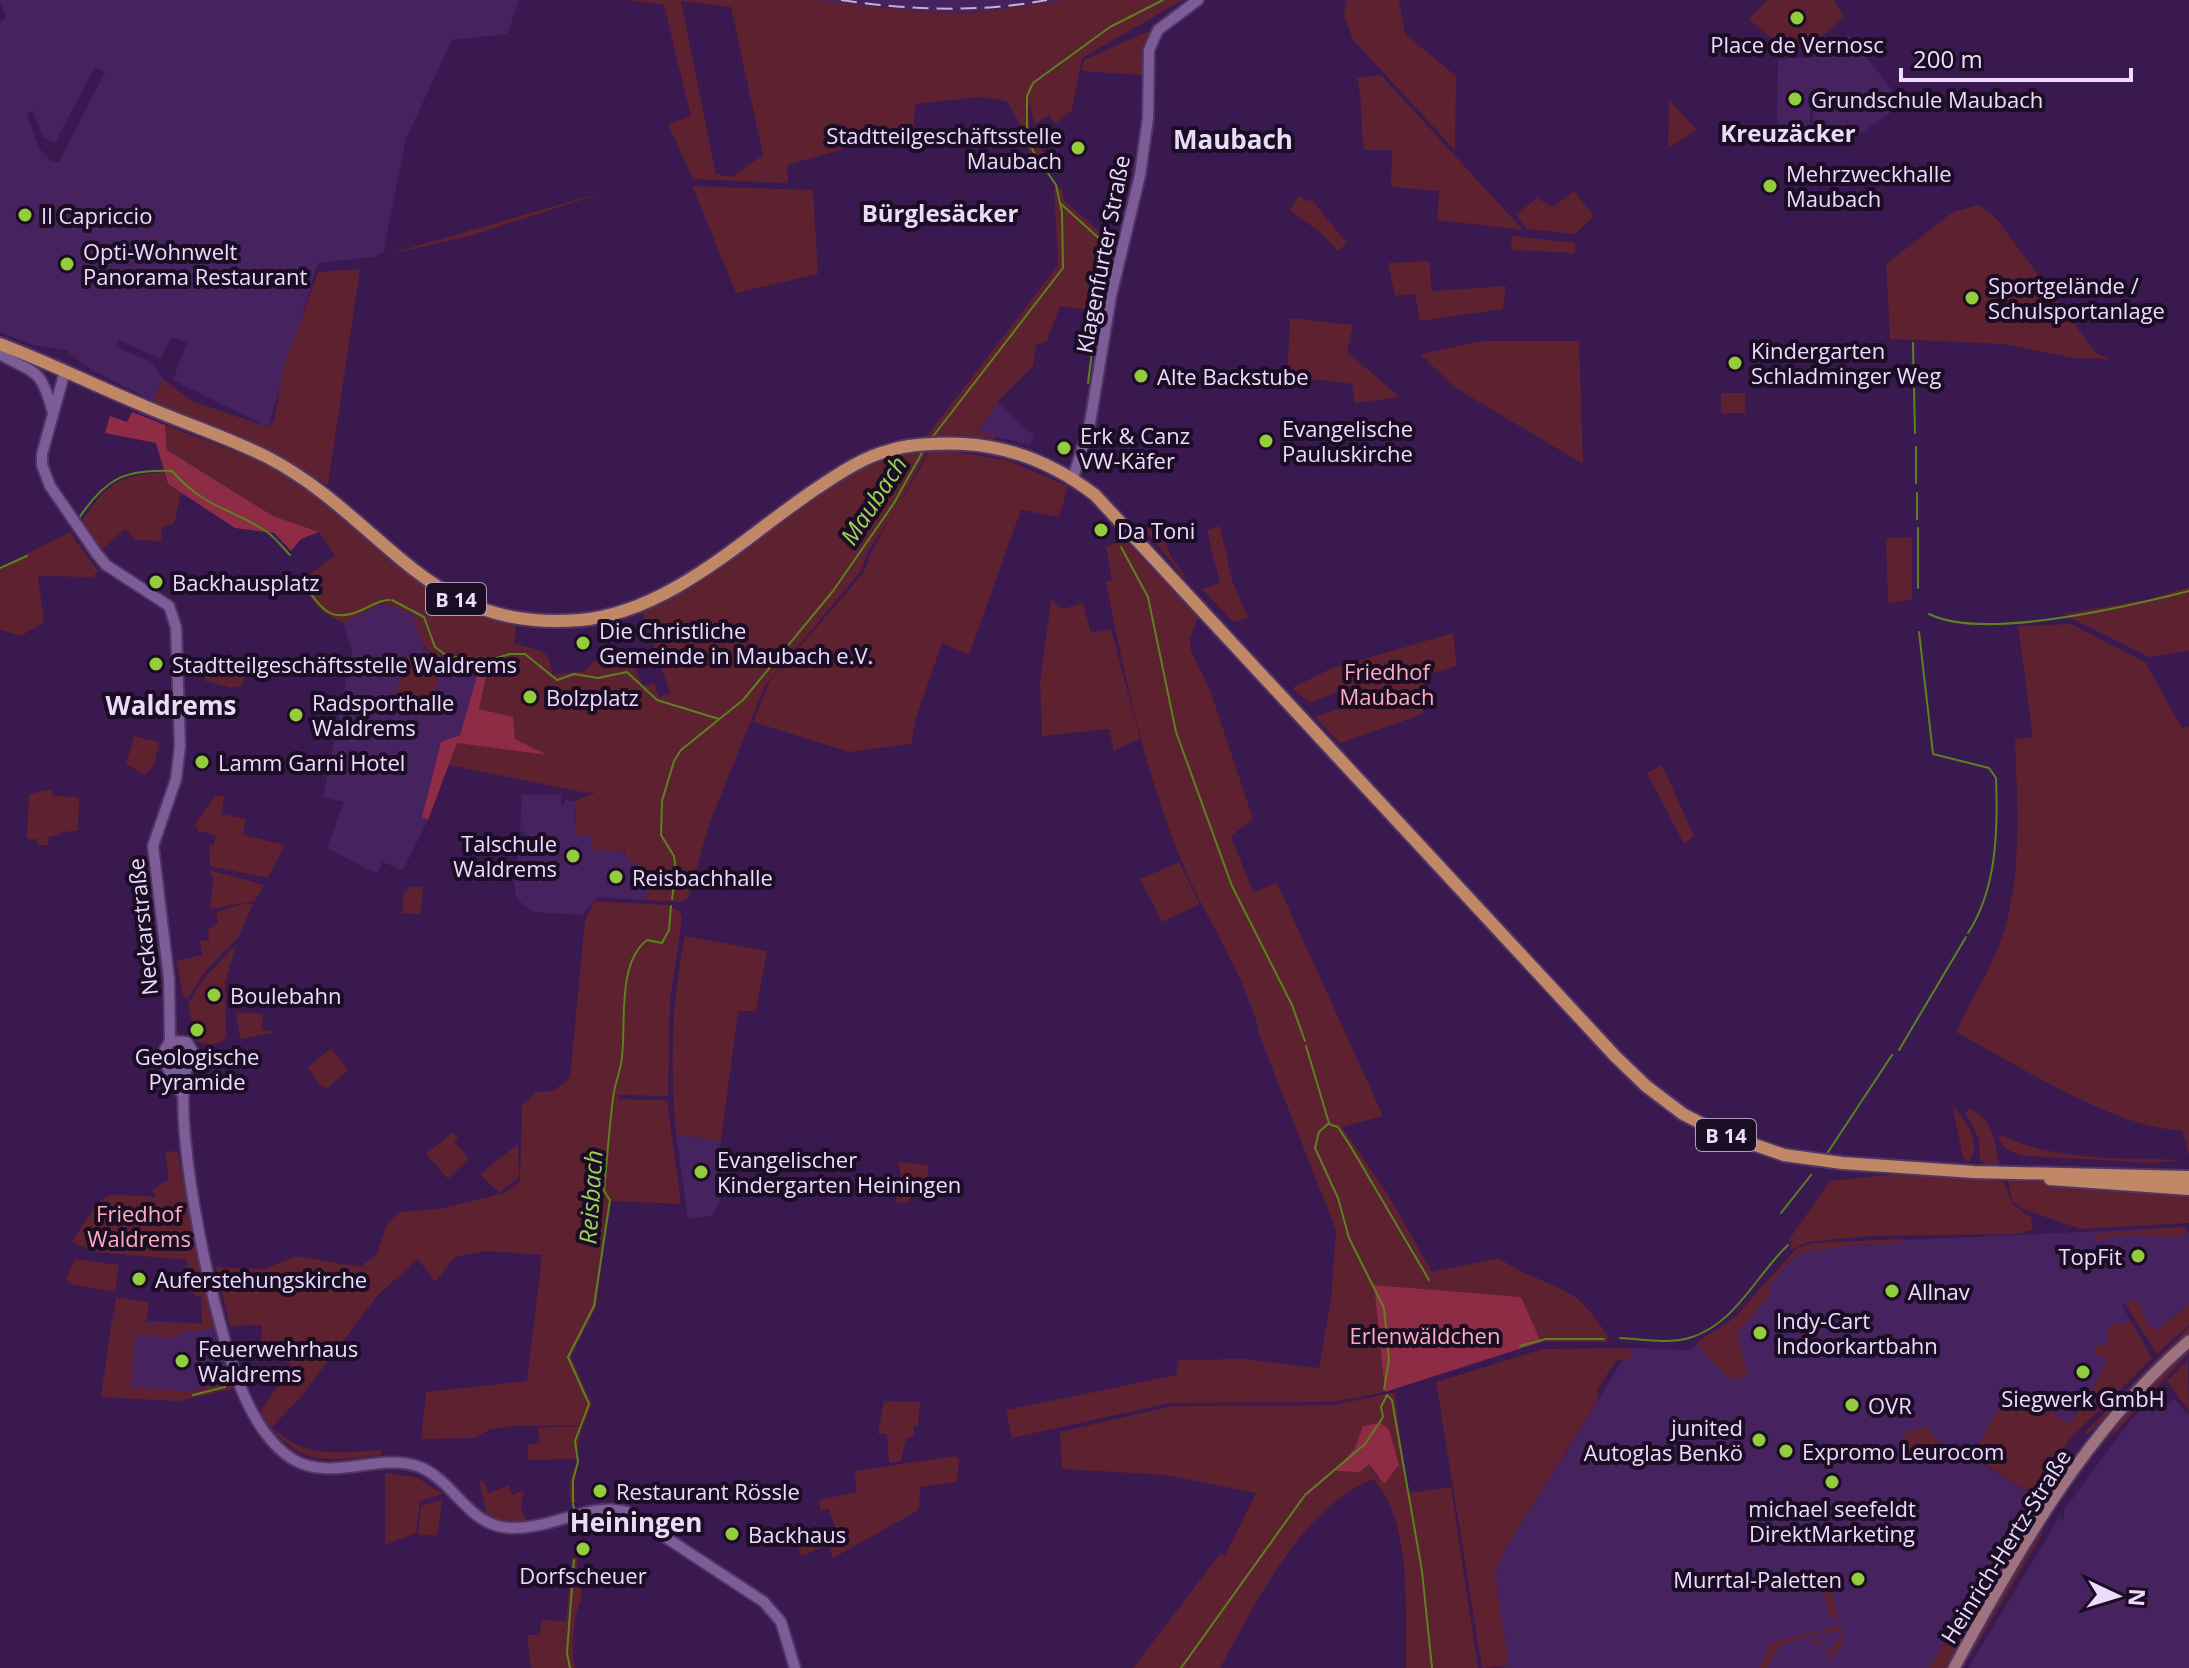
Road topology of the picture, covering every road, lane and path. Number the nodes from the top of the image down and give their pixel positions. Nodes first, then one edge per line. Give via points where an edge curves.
1 (1198, 0) edge
2 (0, 344) edge
3 (0, 353) edge
4 (65, 371) junction
5 (52, 409) junction
6 (1073, 478) junction
7 (172, 1013) junction
8 (170, 1041) junction
9 (184, 1041) junction
10 (169, 1071) junction
11 (186, 1071) junction
12 (182, 1094) junction
13 (2011, 1174) junction
14 (2189, 1177) edge
15 (2189, 1189) edge
16 (2189, 1341) edge
17 (795, 1668) edge
18 (1954, 1668) edge

1 - 6 street, Klagenfurter Straße via 1171,18 1152,40 1140,175 1111,296 1095,399
2 - 4 main road, B 14
3 - 4 main road, B 14
3 - 5 street via 40,376
4 - 5 street, Neckarstraße
4 - 6 main road, B 14 via 268,458 311,482 440,591 495,615 528,620 584,620 647,601 699,572 851,467 883,452 936,444 1000,447
5 - 7 street, Neckarstraße via 42,465 50,486 106,565 169,606 176,627 180,746 176,779 153,846
6 - 13 main road, B 14 via 1170,572 1615,1056 1671,1105 1718,1132 1784,1155
7 - 8 street, Neckarstraße
7 - 9 street, Neckarstraße
8 - 9 street
8 - 10 street via 161,1056
9 - 11 street via 194,1054
10 - 11 street
10 - 12 street
11 - 12 street
12 - 17 street via 186,1157 207,1265 230,1355 267,1435 293,1459 328,1468 413,1465 434,1476 485,1522 501,1527 536,1528 607,1509 627,1512 764,1602 781,1622
13 - 14 main road, B 14
13 - 15 main road, B 14
16 - 18 main road, Heinrich-Hertz-Straße via 2120,1411 2066,1479

